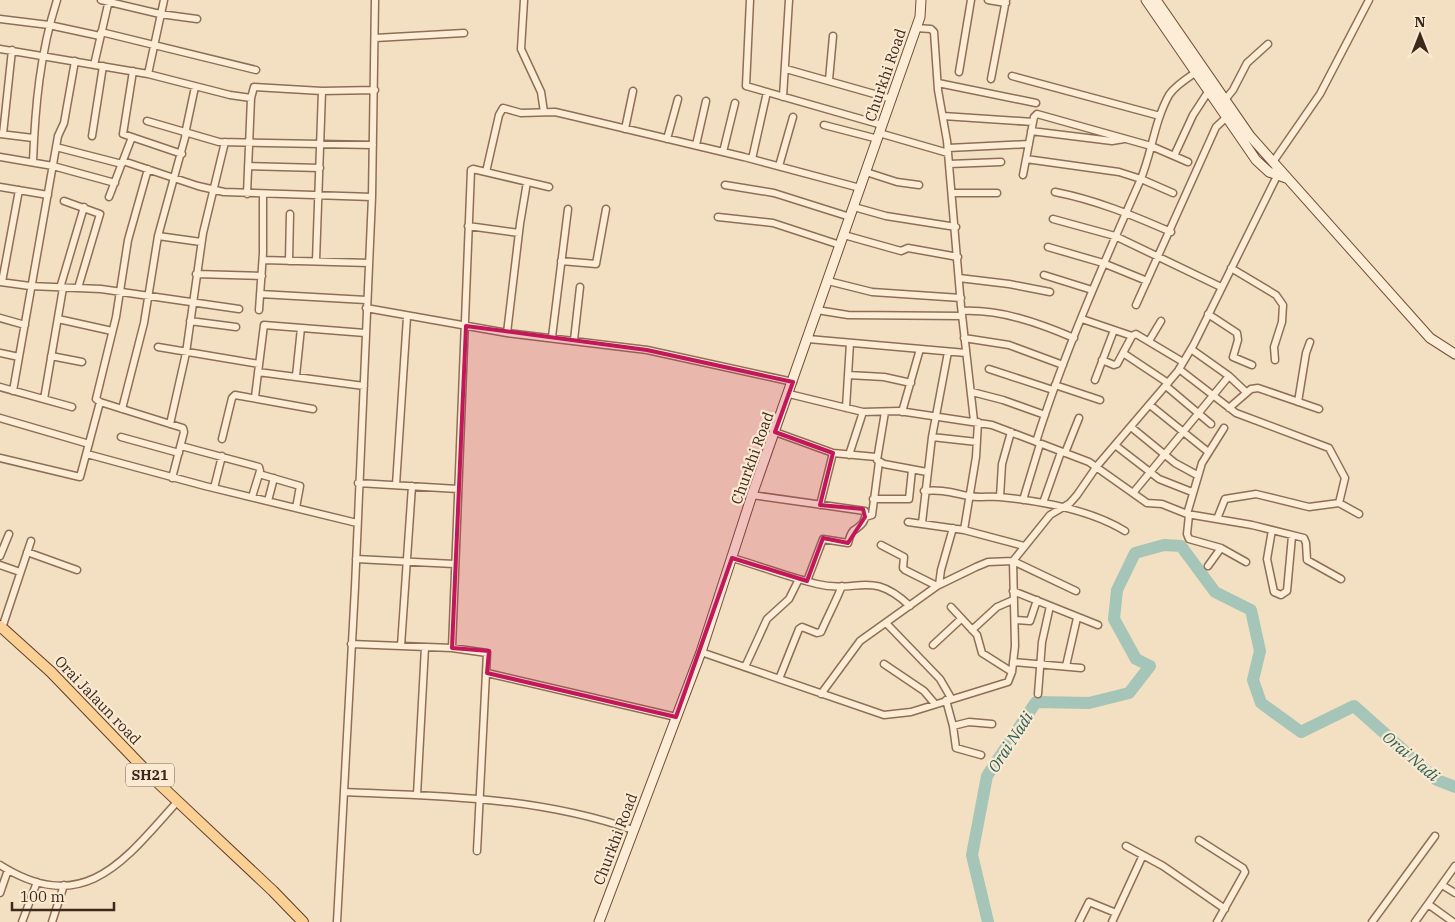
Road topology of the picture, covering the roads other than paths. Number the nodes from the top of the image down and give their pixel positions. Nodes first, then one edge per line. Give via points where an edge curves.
1 (57, 0) edge
2 (106, 0) edge
3 (164, 0) edge
4 (375, 0) edge
5 (524, 0) edge
6 (750, 0) edge
7 (788, 0) edge
8 (921, 0) edge
9 (971, 0) edge
10 (988, 0) edge
11 (1146, 0) edge
12 (1156, 0) edge
13 (1369, 0) edge
14 (1006, 2) edge
15 (160, 14) junction
16 (0, 19) edge
17 (197, 19) dead end
18 (49, 25) junction
19 (916, 28) junction
20 (464, 33) dead end
21 (101, 34) junction
22 (833, 36) dead end
23 (374, 38) junction
24 (1268, 44) dead end
25 (154, 45) junction
26 (0, 48) edge
27 (12, 50) junction
28 (42, 55) junction
29 (75, 61) junction
30 (94, 65) junction
31 (103, 66) junction
32 (786, 69) junction
33 (256, 70) dead end
34 (133, 71) junction
35 (959, 72) dead end
36 (1195, 73) junction
37 (148, 74) junction
38 (1012, 76) dead end
39 (991, 79) dead end
40 (829, 80) junction
41 (938, 83) junction
42 (195, 87) junction
43 (374, 90) junction
44 (322, 91) junction
45 (633, 92) dead end
46 (767, 92) junction
47 (1208, 92) junction
48 (783, 97) junction
49 (251, 98) junction
50 (678, 99) dead end
51 (892, 99) junction
52 (1224, 100) junction
53 (706, 101) dead end
54 (1036, 103) dead end
55 (735, 104) dead end
56 (544, 112) junction
57 (1229, 115) junction
58 (944, 116) junction
59 (1160, 116) junction
60 (793, 118) dead end
61 (147, 122) dead end
62 (1033, 122) junction
63 (824, 125) dead end
64 (625, 129) junction
65 (1031, 131) junction
66 (880, 132) junction
67 (1, 134) edge
68 (186, 134) junction
69 (92, 136) dead end
70 (132, 137) junction
71 (34, 138) junction
72 (1124, 138) junction
73 (667, 139) junction
74 (225, 142) junction
75 (250, 144) junction
76 (1029, 144) junction
77 (320, 145) junction
78 (373, 145) junction
79 (696, 145) junction
80 (1151, 146) junction
81 (56, 148) junction
82 (948, 150) junction
83 (723, 152) junction
84 (182, 154) junction
85 (1174, 156) junction
86 (0, 157) edge
87 (1026, 158) junction
88 (752, 159) junction
89 (32, 162) junction
90 (1001, 162) dead end
91 (1188, 162) dead end
92 (1273, 162) junction
93 (123, 163) junction
94 (949, 164) junction
95 (53, 166) junction
96 (248, 166) junction
97 (779, 166) junction
98 (320, 168) junction
99 (148, 170) junction
100 (486, 172) junction
101 (866, 172) junction
102 (1023, 175) dead end
103 (1281, 177) junction
104 (174, 178) junction
105 (1141, 179) junction
106 (527, 182) junction
107 (115, 183) junction
108 (725, 185) dead end
109 (919, 185) dead end
110 (0, 187) edge
111 (550, 187) dead end
112 (860, 188) junction
113 (18, 190) junction
114 (212, 190) junction
115 (1055, 192) dead end
116 (997, 193) dead end
117 (247, 194) junction
118 (953, 194) junction
119 (1173, 194) dead end
120 (48, 195) junction
121 (263, 195) junction
122 (109, 196) dead end
123 (319, 196) junction
124 (372, 197) junction
125 (64, 201) dead end
126 (84, 207) junction
127 (854, 207) junction
128 (568, 209) dead end
129 (606, 209) dead end
130 (1126, 211) junction
131 (290, 214) dead end
132 (718, 217) dead end
133 (850, 217) junction
134 (1053, 218) dead end
135 (468, 226) junction
136 (956, 227) junction
137 (1171, 232) junction
138 (519, 233) junction
139 (844, 235) junction
140 (158, 236) junction
141 (1115, 236) junction
142 (201, 242) junction
143 (840, 245) junction
144 (1048, 247) dead end
145 (958, 257) junction
146 (1159, 258) junction
147 (263, 260) junction
148 (289, 261) junction
149 (316, 261) junction
150 (561, 261) junction
151 (368, 263) junction
152 (1103, 264) junction
153 (1230, 268) junction
154 (196, 274) junction
155 (1044, 275) dead end
156 (262, 276) junction
157 (959, 278) junction
158 (828, 281) junction
159 (1147, 281) junction
160 (1, 282) edge
161 (30, 286) junction
162 (580, 287) dead end
163 (1221, 287) junction
164 (61, 288) junction
165 (78, 288) junction
166 (1092, 290) junction
167 (120, 292) junction
168 (1050, 292) dead end
169 (260, 294) junction
170 (149, 297) junction
171 (960, 298) junction
172 (366, 300) junction
173 (192, 303) junction
174 (1136, 305) dead end
175 (366, 308) junction
176 (239, 309) dead end
177 (259, 310) dead end
178 (817, 310) junction
179 (962, 313) junction
180 (1208, 314) junction
181 (407, 317) junction
182 (0, 318) edge
183 (58, 319) junction
184 (1082, 319) junction
185 (190, 321) junction
186 (1161, 321) dead end
187 (25, 325) junction
188 (236, 326) dead end
189 (466, 326) junction
190 (301, 328) junction
191 (1114, 330) junction
192 (112, 331) junction
193 (366, 332) junction
194 (507, 333) junction
195 (1132, 336) junction
196 (552, 337) junction
197 (964, 338) junction
198 (1074, 338) junction
199 (808, 339) junction
200 (574, 340) junction
201 (1150, 341) junction
202 (1310, 342) dead end
203 (850, 343) junction
204 (158, 347) dead end
205 (920, 349) junction
206 (1191, 349) junction
207 (186, 352) junction
208 (948, 352) junction
209 (0, 353) edge
210 (966, 353) junction
211 (1123, 353) junction
212 (1455, 354) edge
213 (51, 356) junction
214 (20, 358) junction
215 (1102, 360) junction
216 (1275, 360) dead end
217 (82, 362) dead end
218 (1183, 362) junction
219 (259, 364) junction
220 (1063, 365) junction
221 (1252, 365) dead end
222 (989, 369) dead end
223 (1179, 369) junction
224 (258, 372) junction
225 (848, 375) junction
226 (296, 376) junction
227 (1229, 376) junction
228 (1095, 380) dead end
229 (793, 382) junction
230 (911, 383) junction
231 (1167, 384) junction
232 (364, 386) junction
233 (1, 387) edge
234 (1054, 387) junction
235 (13, 391) junction
236 (972, 392) junction
237 (1246, 392) junction
238 (789, 394) junction
239 (1213, 395) junction
240 (0, 396) edge
241 (255, 397) junction
242 (44, 399) junction
243 (1100, 400) dead end
244 (100, 402) junction
245 (1298, 402) junction
246 (1150, 405) junction
247 (72, 407) dead end
248 (846, 408) junction
249 (1229, 408) junction
250 (122, 409) junction
251 (313, 409) dead end
252 (1319, 409) dead end
253 (863, 412) junction
254 (885, 412) junction
255 (902, 412) junction
256 (1198, 413) junction
257 (1045, 415) junction
258 (0, 418) edge
259 (936, 418) junction
260 (1078, 418) dead end
261 (976, 421) junction
262 (170, 424) junction
263 (1211, 424) dead end
264 (1131, 427) junction
265 (1224, 428) dead end
266 (775, 432) junction
267 (1011, 432) junction
268 (1182, 432) junction
269 (121, 437) dead end
270 (932, 437) junction
271 (222, 439) dead end
272 (977, 442) junction
273 (1038, 443) junction
274 (89, 444) junction
275 (1115, 445) junction
276 (180, 449) junction
277 (1063, 452) junction
278 (1207, 452) junction
279 (833, 453) junction
280 (87, 454) junction
281 (849, 455) junction
282 (1164, 455) junction
283 (222, 456) junction
284 (0, 458) edge
285 (877, 460) junction
286 (1097, 466) junction
287 (912, 470) junction
288 (927, 472) junction
289 (1150, 472) junction
290 (259, 474) junction
291 (1197, 474) junction
292 (172, 478) junction
293 (274, 478) junction
294 (358, 483) junction
295 (396, 485) junction
296 (412, 486) junction
297 (214, 488) junction
298 (458, 488) junction
299 (1192, 492) junction
300 (924, 493) junction
301 (1133, 493) junction
302 (752, 495) junction
303 (910, 496) junction
304 (970, 496) junction
305 (252, 497) junction
306 (1000, 497) junction
307 (873, 499) junction
308 (1023, 500) junction
309 (268, 501) junction
310 (1043, 503) junction
311 (1339, 503) junction
312 (820, 505) junction
313 (296, 508) junction
314 (1063, 508) junction
315 (1188, 514) junction
316 (1359, 514) dead end
317 (865, 517) junction
318 (1217, 519) junction
319 (908, 522) dead end
320 (357, 523) junction
321 (922, 523) junction
322 (953, 528) junction
323 (964, 530) junction
324 (1272, 530) junction
325 (1125, 531) dead end
326 (8, 534) dead end
327 (1292, 536) junction
328 (31, 541) dead end
329 (881, 545) dead end
330 (1024, 546) junction
331 (1221, 548) junction
332 (27, 552) junction
333 (0, 556) edge
334 (732, 558) junction
335 (356, 559) junction
336 (1014, 561) junction
337 (408, 562) junction
338 (1246, 562) dead end
339 (454, 564) junction
340 (0, 565) edge
341 (1208, 566) dead end
342 (77, 570) dead end
343 (20, 572) junction
344 (799, 578) junction
345 (1341, 579) dead end
346 (807, 581) junction
347 (938, 585) junction
348 (842, 586) junction
349 (1013, 591) junction
350 (1076, 591) dead end
351 (1014, 600) junction
352 (1037, 600) junction
353 (910, 606) junction
354 (1050, 606) junction
355 (951, 607) dead end
356 (1077, 618) junction
357 (961, 619) junction
358 (1015, 620) junction
359 (887, 624) junction
360 (1098, 625) dead end
361 (1, 627) edge
362 (972, 630) junction
363 (351, 644) junction
364 (933, 644) dead end
365 (401, 646) junction
366 (424, 647) junction
367 (452, 648) junction
368 (701, 652) junction
369 (1013, 662) junction
370 (884, 664) dead end
371 (1039, 664) junction
372 (1066, 666) junction
373 (745, 667) junction
374 (1081, 668) dead end
375 (1012, 672) junction
376 (487, 673) junction
377 (779, 679) junction
378 (821, 694) junction
379 (1038, 694) dead end
380 (949, 699) junction
381 (935, 704) junction
382 (676, 717) junction
383 (992, 724) dead end
384 (954, 726) junction
385 (981, 755) dead end
386 (344, 792) junction
387 (417, 795) junction
388 (480, 799) junction
389 (177, 802) junction
390 (633, 830) junction
391 (1435, 836) dead end
392 (1199, 840) dead end
393 (1126, 846) dead end
394 (477, 851) dead end
395 (1143, 855) junction
396 (0, 865) edge
397 (1455, 866) edge
398 (8, 870) junction
399 (37, 882) junction
400 (1442, 884) junction
401 (64, 886) junction
402 (1455, 893) edge
403 (0, 894) edge
404 (1428, 904) junction
405 (1226, 909) junction
406 (1116, 913) junction
407 (22, 922) edge
408 (52, 922) edge
409 (303, 922) edge
410 (337, 922) edge
411 (599, 922) edge
412 (1079, 922) edge
413 (1112, 922) edge
414 (1218, 922) edge
415 (1372, 922) edge
416 (1415, 922) edge
417 (1453, 922) edge

1 - 18 street
2 - 15 street
2 - 21 street
3 - 15 street
4 - 23 street
5 - 56 street via 521,49 541,92
6 - 46 street via 746,86
7 - 32 street
8 - 19 street, Churkhi Road
9 - 35 street
10 - 14 street
11 - 36 street
12 - 52 street
13 - 92 street via 1320,94
14 - 39 street
15 - 17 street
15 - 25 street
16 - 18 street
18 - 21 street
18 - 28 street
19 - 41 street via 934,32
19 - 51 street, Churkhi Road
20 - 23 street
21 - 25 street
21 - 30 street
22 - 40 street
23 - 43 street
24 - 52 street via 1247,63
25 - 33 street
25 - 37 street
26 - 27 street
27 - 28 street
27 - 67 street
28 - 29 street
28 - 71 street
29 - 30 street
29 - 81 street
30 - 31 street
31 - 34 street
31 - 69 street
32 - 40 street
32 - 48 street
34 - 37 street
34 - 70 street via 122,130 123,134
36 - 47 street
36 - 59 street via 1171,93
37 - 42 street
38 - 59 street
40 - 51 street
41 - 54 street
41 - 58 street
42 - 49 street
42 - 68 street
43 - 44 street
43 - 78 street
44 - 49 street via 254,87
44 - 77 street
45 - 64 street
46 - 48 street
46 - 88 street
47 - 57 street
47 - 85 street
48 - 66 street
49 - 75 street
50 - 73 street
51 - 66 street, Churkhi Road
52 - 57 street
53 - 79 street
55 - 83 street
56 - 64 street
56 - 100 street via 500,110
57 - 92 street
57 - 103 street via 1256,160
57 - 137 street via 1216,127
58 - 62 street
58 - 82 street
59 - 80 street
60 - 97 street
61 - 68 street
62 - 65 street
62 - 72 street via 1037,114
63 - 66 street
64 - 73 street
65 - 72 street via 1112,141
65 - 76 street
66 - 82 street
66 - 101 street, Churkhi Road
67 - 71 street
68 - 74 street
68 - 84 street
70 - 84 street
70 - 93 street
71 - 89 street
72 - 80 street
73 - 79 street
74 - 75 street
74 - 114 street
75 - 77 street
75 - 96 street
76 - 82 street
76 - 87 street
77 - 78 street
77 - 98 street
78 - 124 street
79 - 83 street
80 - 85 street
80 - 105 street
81 - 93 street
81 - 95 street
82 - 94 street
83 - 88 street
84 - 104 street
85 - 91 street
86 - 89 street
87 - 102 street
87 - 105 street via 1103,169
88 - 97 street
89 - 95 street
90 - 94 street
92 - 103 street
93 - 99 street
93 - 107 street
94 - 118 street
95 - 107 street
95 - 120 street
96 - 98 street
96 - 117 street
97 - 112 street
98 - 123 street
99 - 104 street
99 - 167 street via 128,240
100 - 106 street
100 - 135 street via 471,170
101 - 109 street
101 - 112 street, Churkhi Road
103 - 153 street
103 - 212 street via 1430,338
104 - 114 street
104 - 140 street
105 - 119 street
105 - 130 street
106 - 111 street
106 - 138 street
107 - 122 street
108 - 133 street via 774,193
110 - 113 street
112 - 127 street, Churkhi Road
113 - 120 street
113 - 160 street
114 - 117 street
114 - 142 street
115 - 130 street
116 - 118 street
117 - 121 street
118 - 136 street
120 - 161 street
121 - 123 street
121 - 147 street
123 - 124 street
123 - 149 street
124 - 151 street
125 - 126 street
126 - 164 street
126 - 165 street via 100,216
127 - 133 street, Churkhi Road
127 - 136 street via 886,216
128 - 150 street
129 - 150 street via 596,264
130 - 137 street
130 - 141 street
131 - 148 street
132 - 143 street via 773,223
133 - 139 street, Churkhi Road
134 - 141 street
135 - 138 street
135 - 189 street
136 - 145 street
137 - 146 street
138 - 194 street
139 - 143 street, Churkhi Road
139 - 145 street via 901,251 908,248
140 - 142 street
140 - 170 street
141 - 146 street
141 - 152 street
142 - 154 street
143 - 158 street, Churkhi Road
144 - 152 street
145 - 157 street
146 - 159 street
146 - 163 street
147 - 148 street
147 - 156 street
148 - 149 street
149 - 151 street
150 - 196 street
151 - 172 street
152 - 159 street
152 - 166 street
153 - 163 street
153 - 216 street via 1276,295 1283,305 1282,322 1274,347
154 - 156 street
154 - 173 street
155 - 166 street
156 - 169 street
157 - 168 street
157 - 171 street
158 - 171 street via 872,292
158 - 178 street, Churkhi Road
159 - 174 street
160 - 161 street
161 - 164 street
161 - 187 street
162 - 200 street
163 - 180 street
164 - 165 street
164 - 183 street
165 - 167 street
166 - 184 street
167 - 170 street
167 - 192 street
169 - 172 street
169 - 177 street
170 - 173 street
170 - 250 street
171 - 179 street
172 - 175 street
173 - 176 street
173 - 185 street
175 - 181 street
175 - 193 street
178 - 179 street via 848,315
178 - 199 street, Churkhi Road
179 - 197 street
179 - 198 street via 985,311 1005,315
180 - 206 street
180 - 221 street via 1237,332 1233,357
181 - 189 street
181 - 295 street
182 - 187 street
183 - 192 street
183 - 213 street
184 - 191 street
184 - 198 street
185 - 188 street
185 - 207 street
186 - 201 street
187 - 214 street
189 - 194 street
189 - 298 street
190 - 193 street
190 - 219 street via 264,325
190 - 226 street
191 - 195 street
191 - 215 street
192 - 244 street via 96,396
193 - 232 street
194 - 196 street
195 - 201 street via 1136,334
195 - 211 street
196 - 200 street
197 - 210 street
197 - 220 street via 1008,345
198 - 220 street
199 - 203 street
199 - 229 street, Churkhi Road
200 - 229 street via 704,361
201 - 218 street
202 - 245 street
203 - 205 street
203 - 225 street
204 - 207 street
205 - 208 street
205 - 230 street
206 - 218 street
206 - 227 street
207 - 219 street
207 - 262 street
208 - 210 street
208 - 259 street
209 - 214 street
210 - 236 street
211 - 215 street via 1116,365
211 - 231 street
213 - 217 street
213 - 242 street
214 - 235 street
215 - 228 street
218 - 223 street
219 - 224 street
220 - 234 street
222 - 234 street
223 - 231 street
223 - 239 street
224 - 226 street
224 - 241 street
225 - 230 street via 884,377
225 - 248 street
226 - 232 street
227 - 237 street
227 - 239 street
229 - 238 street, Churkhi Road
230 - 255 street
231 - 246 street
231 - 256 street
232 - 294 street
233 - 235 street
233 - 240 street
234 - 243 street
234 - 257 street
235 - 242 street
236 - 257 street
236 - 261 street
237 - 245 street via 1258,388
237 - 249 street
238 - 248 street
238 - 266 street, Churkhi Road
239 - 249 street
239 - 256 street
241 - 251 street
241 - 271 street via 234,396
242 - 247 street
244 - 250 street
244 - 274 street
245 - 252 street
246 - 264 street
246 - 268 street
248 - 253 street
249 - 311 street via 1329,448 1345,478
250 - 262 street
253 - 254 street
253 - 281 street
254 - 255 street
254 - 285 street
255 - 259 street
256 - 263 street
256 - 268 street
257 - 273 street
258 - 274 street
259 - 261 street
259 - 270 street
260 - 277 street
261 - 267 street
261 - 272 street
262 - 276 street via 184,430
264 - 275 street
264 - 282 street
265 - 278 street
266 - 279 street
266 - 302 street, Churkhi Road
267 - 273 street
267 - 306 street via 1002,464
268 - 278 street
268 - 282 street
269 - 276 street
270 - 272 street
270 - 288 street
272 - 304 street
273 - 277 street
273 - 308 street
274 - 280 street
275 - 286 street
275 - 289 street
276 - 283 street
276 - 292 street
277 - 286 street
277 - 310 street
278 - 291 street
279 - 281 street
279 - 312 street
280 - 284 street via 83,473 78,477
280 - 292 street
281 - 285 street
282 - 289 street
282 - 291 street
283 - 290 street via 257,466
283 - 297 street
285 - 287 street
285 - 307 street
286 - 301 street
286 - 314 street via 1077,495
287 - 288 street
287 - 303 street
288 - 300 street
289 - 299 street via 1168,484
289 - 301 street
290 - 293 street
290 - 305 street
291 - 299 street
292 - 297 street
293 - 309 street
293 - 313 street via 300,486
294 - 295 street
294 - 320 street
295 - 296 street
296 - 298 street
296 - 337 street
297 - 305 street
298 - 339 street
299 - 315 street
300 - 303 street
300 - 304 street via 952,491
300 - 321 street
301 - 315 street via 1147,503 1162,504
302 - 312 street
302 - 334 street, Churkhi Road
303 - 307 street via 907,499
304 - 306 street
304 - 323 street
305 - 309 street
306 - 308 street
307 - 317 street via 872,515
308 - 310 street
309 - 313 street
310 - 314 street
311 - 316 street
311 - 318 street via 1309,506 1261,494 1228,497 1223,501
312 - 317 street via 863,510
313 - 320 street
314 - 325 street via 1107,521
314 - 330 street via 1050,515
315 - 318 street
315 - 331 street via 1189,539
317 - 346 street via 848,543 822,539
318 - 324 street
319 - 321 street
320 - 335 street
321 - 322 street
322 - 323 street
322 - 347 street
323 - 330 street
324 - 327 street
324 - 327 street via 1268,566 1274,592 1281,595 1287,591
326 - 333 street
327 - 345 street via 1306,540 1307,560
328 - 332 street
329 - 347 street via 904,557 905,570
330 - 336 street
331 - 338 street
331 - 341 street
332 - 342 street
332 - 343 street
334 - 344 street
334 - 368 street, Churkhi Road
335 - 337 street
335 - 363 street
336 - 347 street via 988,562
336 - 349 street
336 - 350 street
337 - 339 street
337 - 365 street
339 - 367 street
340 - 343 street
343 - 361 street
344 - 346 street
344 - 373 street via 789,599 766,618
346 - 348 street
347 - 353 street
348 - 353 street via 878,585
348 - 377 street via 821,632 799,629
349 - 351 street
349 - 352 street
351 - 358 street
351 - 362 street via 996,606
352 - 354 street
352 - 358 street via 1030,621
353 - 359 street
354 - 356 street
354 - 371 street
355 - 357 street
356 - 360 street
356 - 372 street
357 - 362 street
357 - 364 street
358 - 369 street
359 - 378 street via 860,641
359 - 380 street via 940,679
361 - 389 main road, Orai Jalaun road / SH21 via 51,672
362 - 375 street via 977,635 982,653
363 - 365 street
363 - 386 street
365 - 366 street
366 - 367 street
366 - 387 street
367 - 376 street via 487,653
368 - 373 street
368 - 382 street, Churkhi Road
369 - 371 street
369 - 375 street
370 - 381 street via 924,691
371 - 372 street
371 - 379 street
372 - 374 street
373 - 377 street
375 - 380 street via 1004,684
376 - 382 street
376 - 388 street
377 - 378 street
378 - 381 street via 884,715 911,712
380 - 381 street
380 - 384 street
382 - 390 street, Churkhi Road
383 - 384 street via 977,722
384 - 385 street via 956,748
386 - 387 street
386 - 410 street
387 - 388 street
388 - 390 street via 553,807
388 - 394 street
389 - 401 street via 138,845 104,875 79,885
389 - 409 main road, Orai Jalaun road / SH21
390 - 411 street, Churkhi Road
391 - 415 street
392 - 405 street via 1244,870 1244,876
393 - 395 street
395 - 405 street
395 - 406 street
396 - 398 street
397 - 400 street
398 - 399 street
398 - 403 street
399 - 401 street
399 - 407 street
400 - 402 street
400 - 404 street
401 - 408 street
404 - 416 street
404 - 417 street
405 - 414 street
406 - 412 street via 1089,902
406 - 413 street

